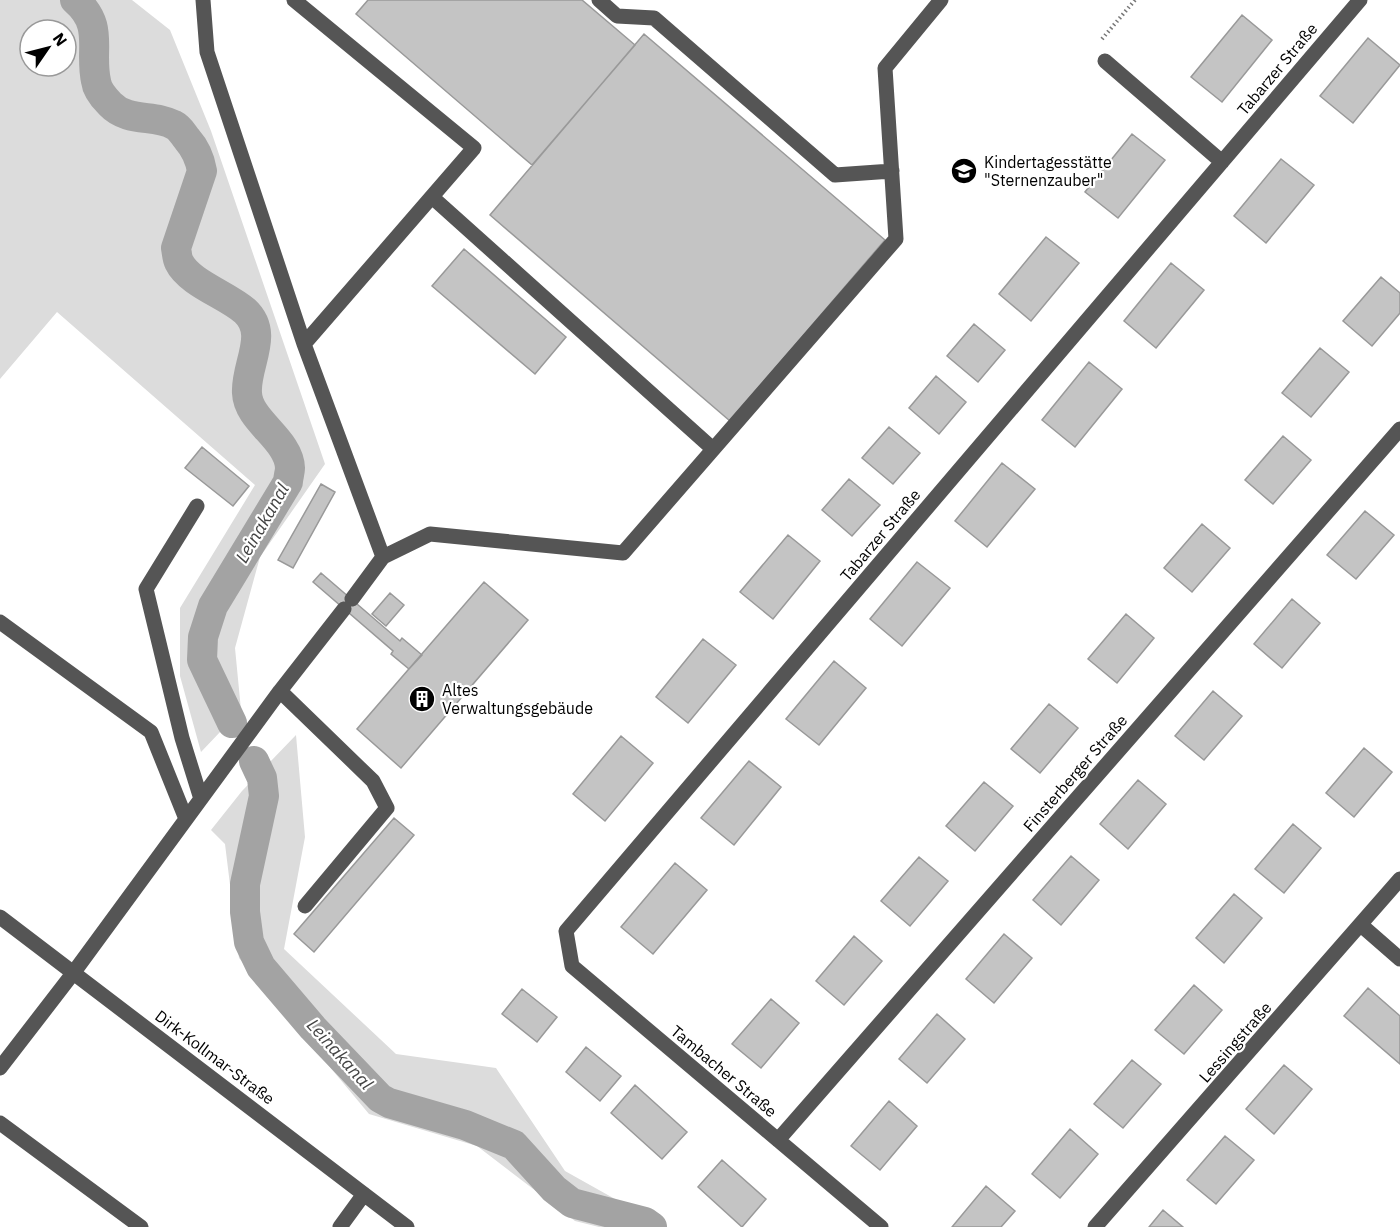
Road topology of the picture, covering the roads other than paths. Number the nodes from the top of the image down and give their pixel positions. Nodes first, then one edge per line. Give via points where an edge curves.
1 (203, 0) edge
2 (294, 0) edge
3 (599, 0) edge
4 (941, 0) edge
5 (1360, 0) edge
6 (1105, 61) road end
7 (1222, 162) junction
8 (892, 171) junction
9 (432, 197) junction
10 (304, 344) junction
11 (1400, 429) edge
12 (713, 449) junction
13 (197, 506) dead end
14 (383, 556) junction
15 (0, 622) edge
16 (280, 691) junction
17 (201, 799) junction
18 (186, 819) junction
19 (1400, 879) edge
20 (305, 906) dead end
21 (0, 917) edge
22 (1361, 925) junction
23 (566, 931) joint
24 (1400, 959) edge
25 (74, 972) junction
26 (0, 1068) edge
27 (0, 1123) edge
28 (778, 1140) junction
29 (364, 1194) junction
30 (141, 1227) edge
31 (340, 1227) edge
32 (407, 1227) edge
33 (881, 1227) edge
34 (1095, 1227) edge

1 - 10 street via 207,52
2 - 9 street via 474,148
3 - 8 street via 617,16 654,18 835,175
4 - 8 street via 885,68
5 - 7 street, Tabarzer Straße
6 - 7 street
7 - 23 street, Tabarzer Straße
8 - 12 street via 896,239
9 - 10 street
9 - 12 street
10 - 14 street
11 - 28 street, Finsterberger Straße
12 - 14 street via 623,553 430,534
13 - 17 street via 146,589
14 - 16 street
15 - 18 street via 151,732
16 - 17 street
16 - 20 street via 373,781 387,808
17 - 18 street
18 - 25 street
19 - 22 street, Lessingstraße
21 - 25 street, Dirk-Kollmar-Straße
22 - 24 street
22 - 34 street, Lessingstraße
23 - 28 street, Tambacher Straße via 572,966
25 - 26 street
25 - 29 street, Dirk-Kollmar-Straße
27 - 30 street
28 - 33 street, Tambacher Straße
29 - 31 street
29 - 32 street, Dirk-Kollmar-Straße

